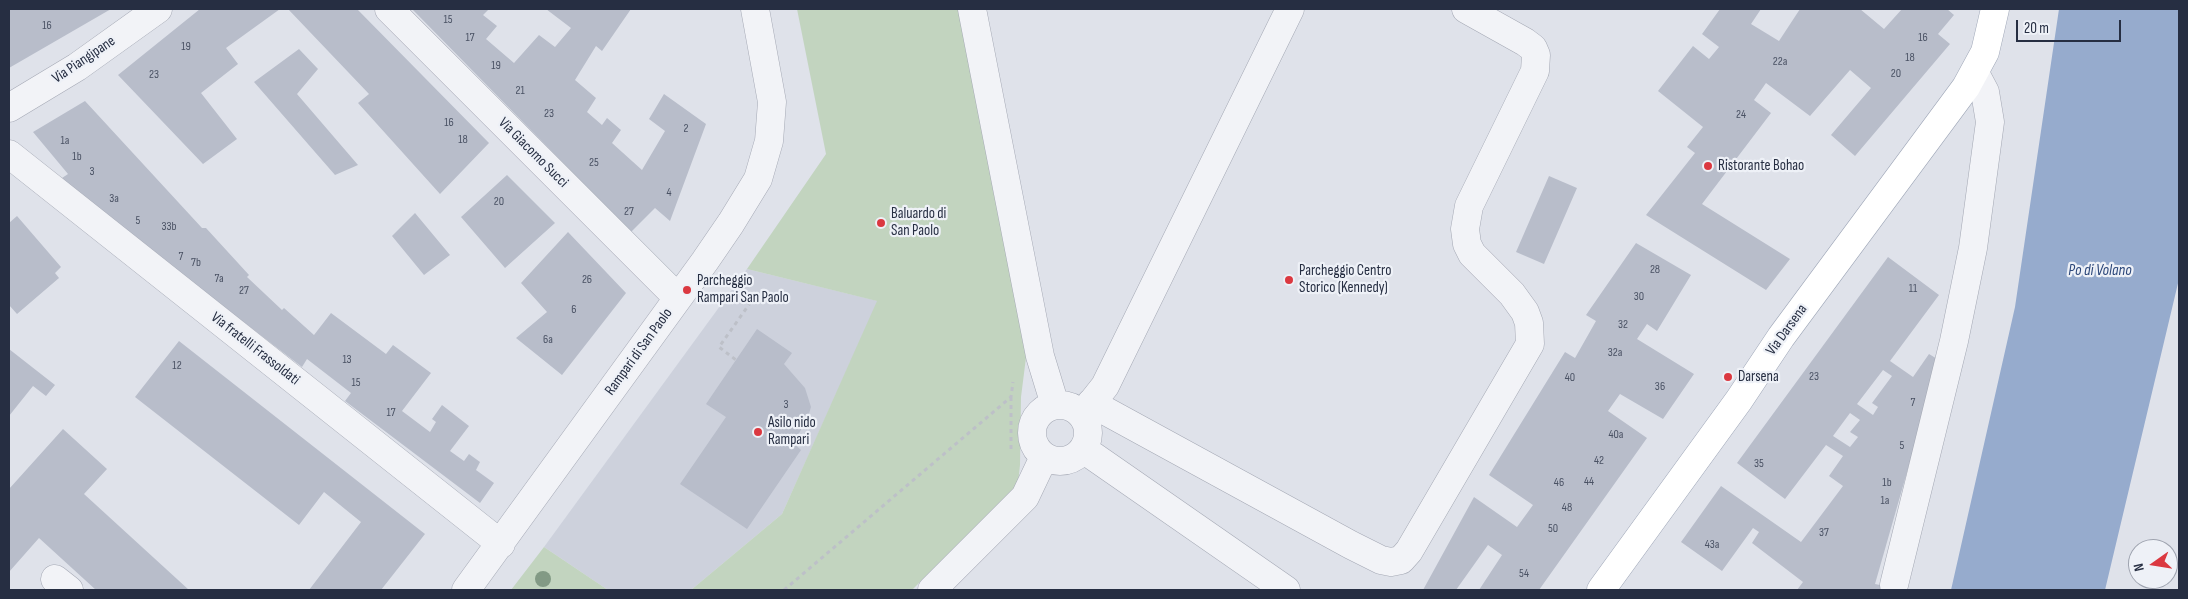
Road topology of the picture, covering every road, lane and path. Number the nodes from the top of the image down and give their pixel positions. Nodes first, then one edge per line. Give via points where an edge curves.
1 (158, 9) edge
2 (389, 9) edge
3 (754, 9) edge
4 (972, 9) edge
5 (1290, 9) edge
6 (1466, 9) edge
7 (1995, 9) edge
8 (1975, 73) junction
9 (9, 108) edge
10 (9, 154) edge
11 (705, 261) junction
12 (678, 298) junction
13 (736, 360) dead end
14 (1014, 374) dead end
15 (1055, 405) junction
16 (1087, 409) junction
17 (1084, 450) junction
18 (1044, 457) junction
19 (501, 544) junction
20 (1894, 585) dead end
21 (466, 590) edge
22 (784, 590) edge
23 (932, 590) edge
24 (1286, 590) edge
25 (1601, 590) edge

1 - 9 street, Via Piangipane via 77,67
2 - 12 street, Via Giacomo Succi
3 - 11 street, Rampari di San Paolo via 772,102 769,141 758,179
4 - 15 street via 1040,356
5 - 16 street via 1105,386
6 - 16 street via 1526,42 1536,55 1534,71 1469,206 1465,229 1472,254 1512,294 1525,312 1530,344 1401,560 1382,560
7 - 8 main road, Via Darsena via 1985,52
8 - 20 street via 1985,92 1990,122 1973,248 1950,358
8 - 25 main road, Via Darsena
10 - 19 street, Via fratelli Frassoldati
11 - 12 street, Rampari di San Paolo
11 - 13 path via 753,299 719,347
12 - 19 street, Rampari di San Paolo
14 - 22 path via 1011,397
15 - 16 street
15 - 18 street via 1043,410 1034,421 1032,430 1037,450
16 - 17 street via 1088,436
17 - 18 street via 1070,460 1060,462
17 - 24 street
18 - 23 street via 1025,498
19 - 21 street, Rampari di San Paolo

